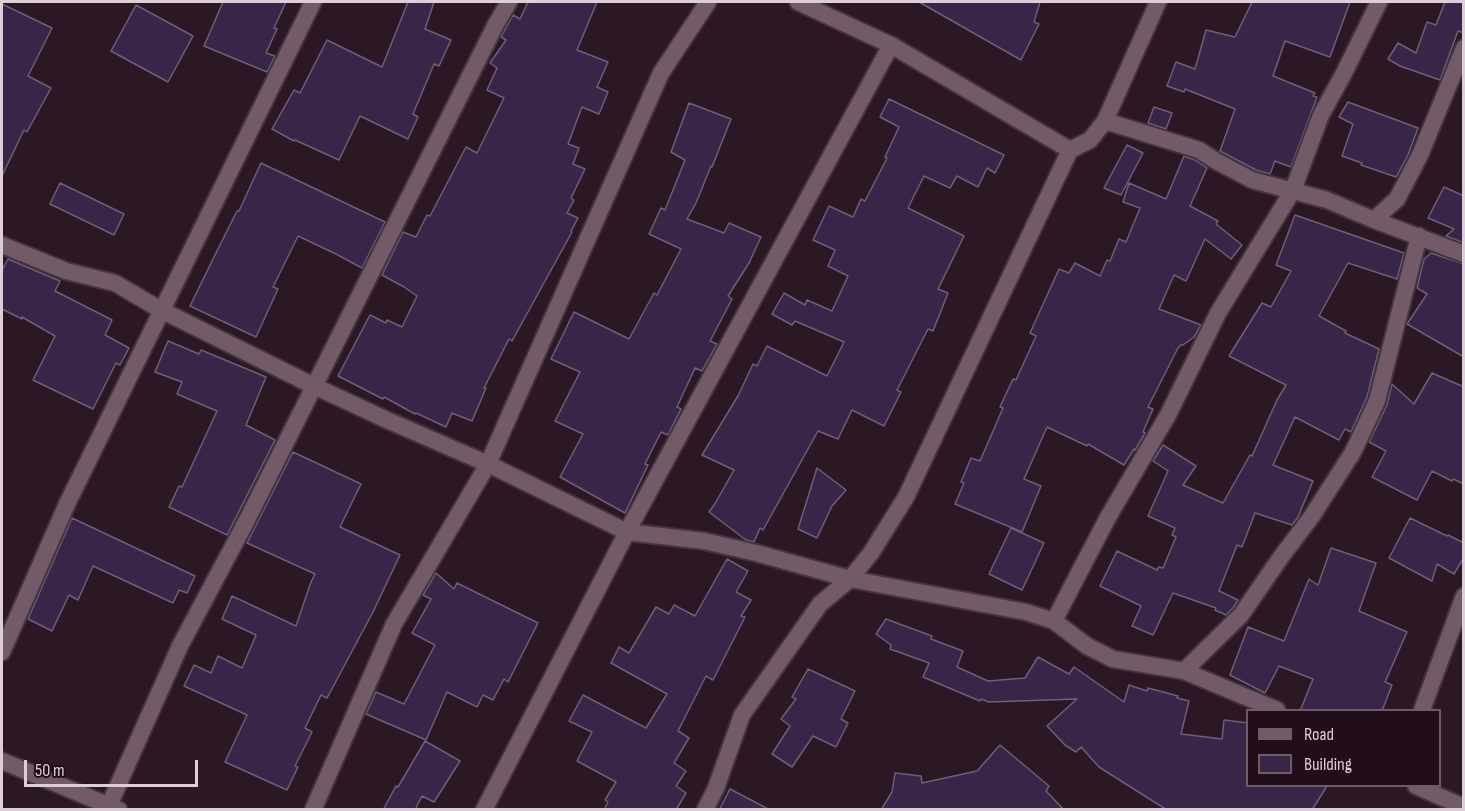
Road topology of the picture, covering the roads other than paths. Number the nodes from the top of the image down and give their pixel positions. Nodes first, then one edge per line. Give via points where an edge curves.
1 (313, 2) edge
2 (509, 2) edge
3 (708, 2) edge
4 (798, 2) edge
5 (1158, 2) edge
6 (1379, 2) edge
7 (891, 45) junction
8 (1464, 48) edge
9 (1106, 121) junction
10 (1070, 150) junction
11 (1293, 190) junction
12 (1374, 220) junction
13 (1419, 236) junction
14 (2, 245) edge
15 (1464, 254) edge
16 (162, 310) junction
17 (314, 386) junction
18 (488, 464) junction
19 (627, 532) junction
20 (850, 579) junction
21 (1464, 596) edge
22 (1054, 621) junction
23 (2, 652) edge
24 (1184, 671) junction
25 (1272, 709) edge
26 (1423, 709) edge
27 (2, 761) edge
28 (1418, 787) edge
29 (1464, 807) edge
30 (111, 808) edge
31 (313, 810) edge
32 (484, 810) edge
33 (705, 810) edge

1 - 16 street
2 - 17 street
3 - 18 street via 661,73
4 - 7 street
5 - 9 street
6 - 11 street via 1321,116
7 - 10 street
7 - 19 street
8 - 12 street via 1420,155 1396,199
9 - 10 street via 1090,140
9 - 11 street via 1199,150 1252,180
10 - 20 street via 906,497
11 - 12 street
11 - 22 street via 1218,313 1168,415 1107,519
12 - 13 street
13 - 15 street
13 - 24 street via 1377,401 1353,452 1241,615
14 - 16 street via 66,271 116,283
16 - 17 street
16 - 23 street via 67,504
17 - 18 street
17 - 30 street via 180,646
18 - 19 street
18 - 31 street via 394,624
19 - 20 street via 704,541
19 - 32 street
20 - 22 street via 1026,612
20 - 33 street via 820,604 742,715
21 - 26 street
22 - 24 street via 1087,646 1113,659
24 - 25 street
27 - 30 street
28 - 29 street

